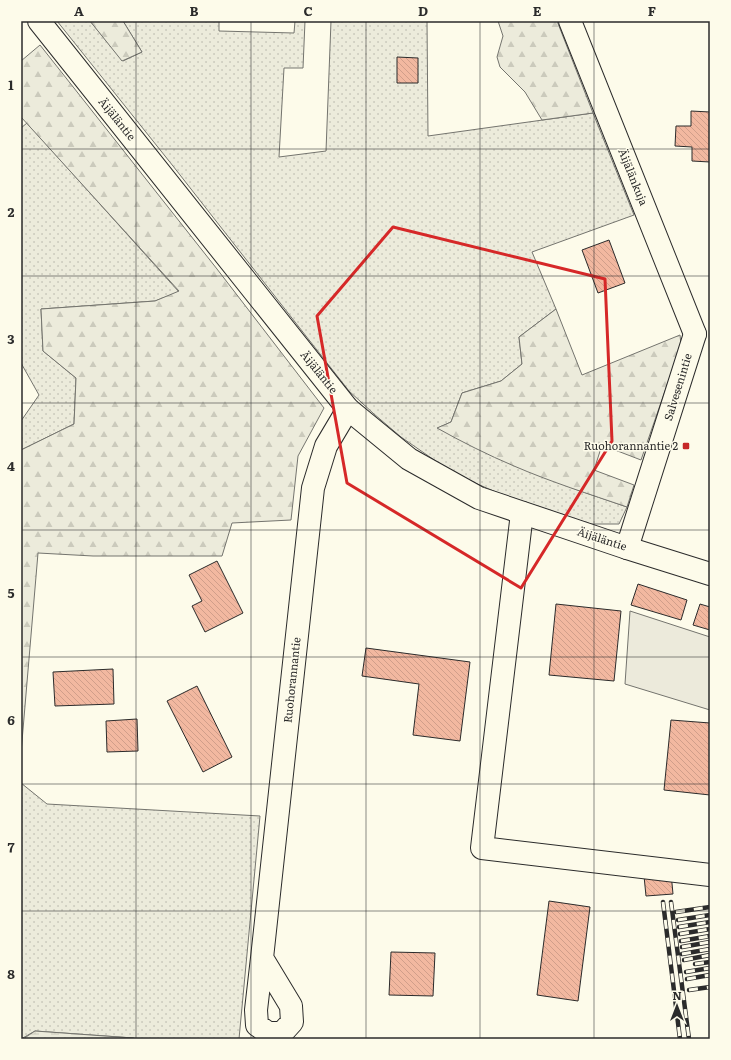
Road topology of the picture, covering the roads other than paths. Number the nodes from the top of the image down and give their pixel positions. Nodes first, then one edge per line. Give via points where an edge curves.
1 (39, 21) edge
2 (570, 21) edge
3 (702, 332) edge
4 (348, 409) junction
5 (522, 513) junction
6 (628, 548) junction
7 (710, 574) edge
8 (710, 875) edge
9 (262, 958) dead end

1 - 4 street, Äijäläntie
2 - 3 street, Äijälänkuja
3 - 6 street, Salvesenintie
4 - 5 street, Äijäläntie via 409,459 479,498
4 - 9 street, Ruohorannantie via 326,446 313,488
5 - 6 street, Äijäläntie
5 - 8 street via 482,848
6 - 7 street, Äijäläntie

